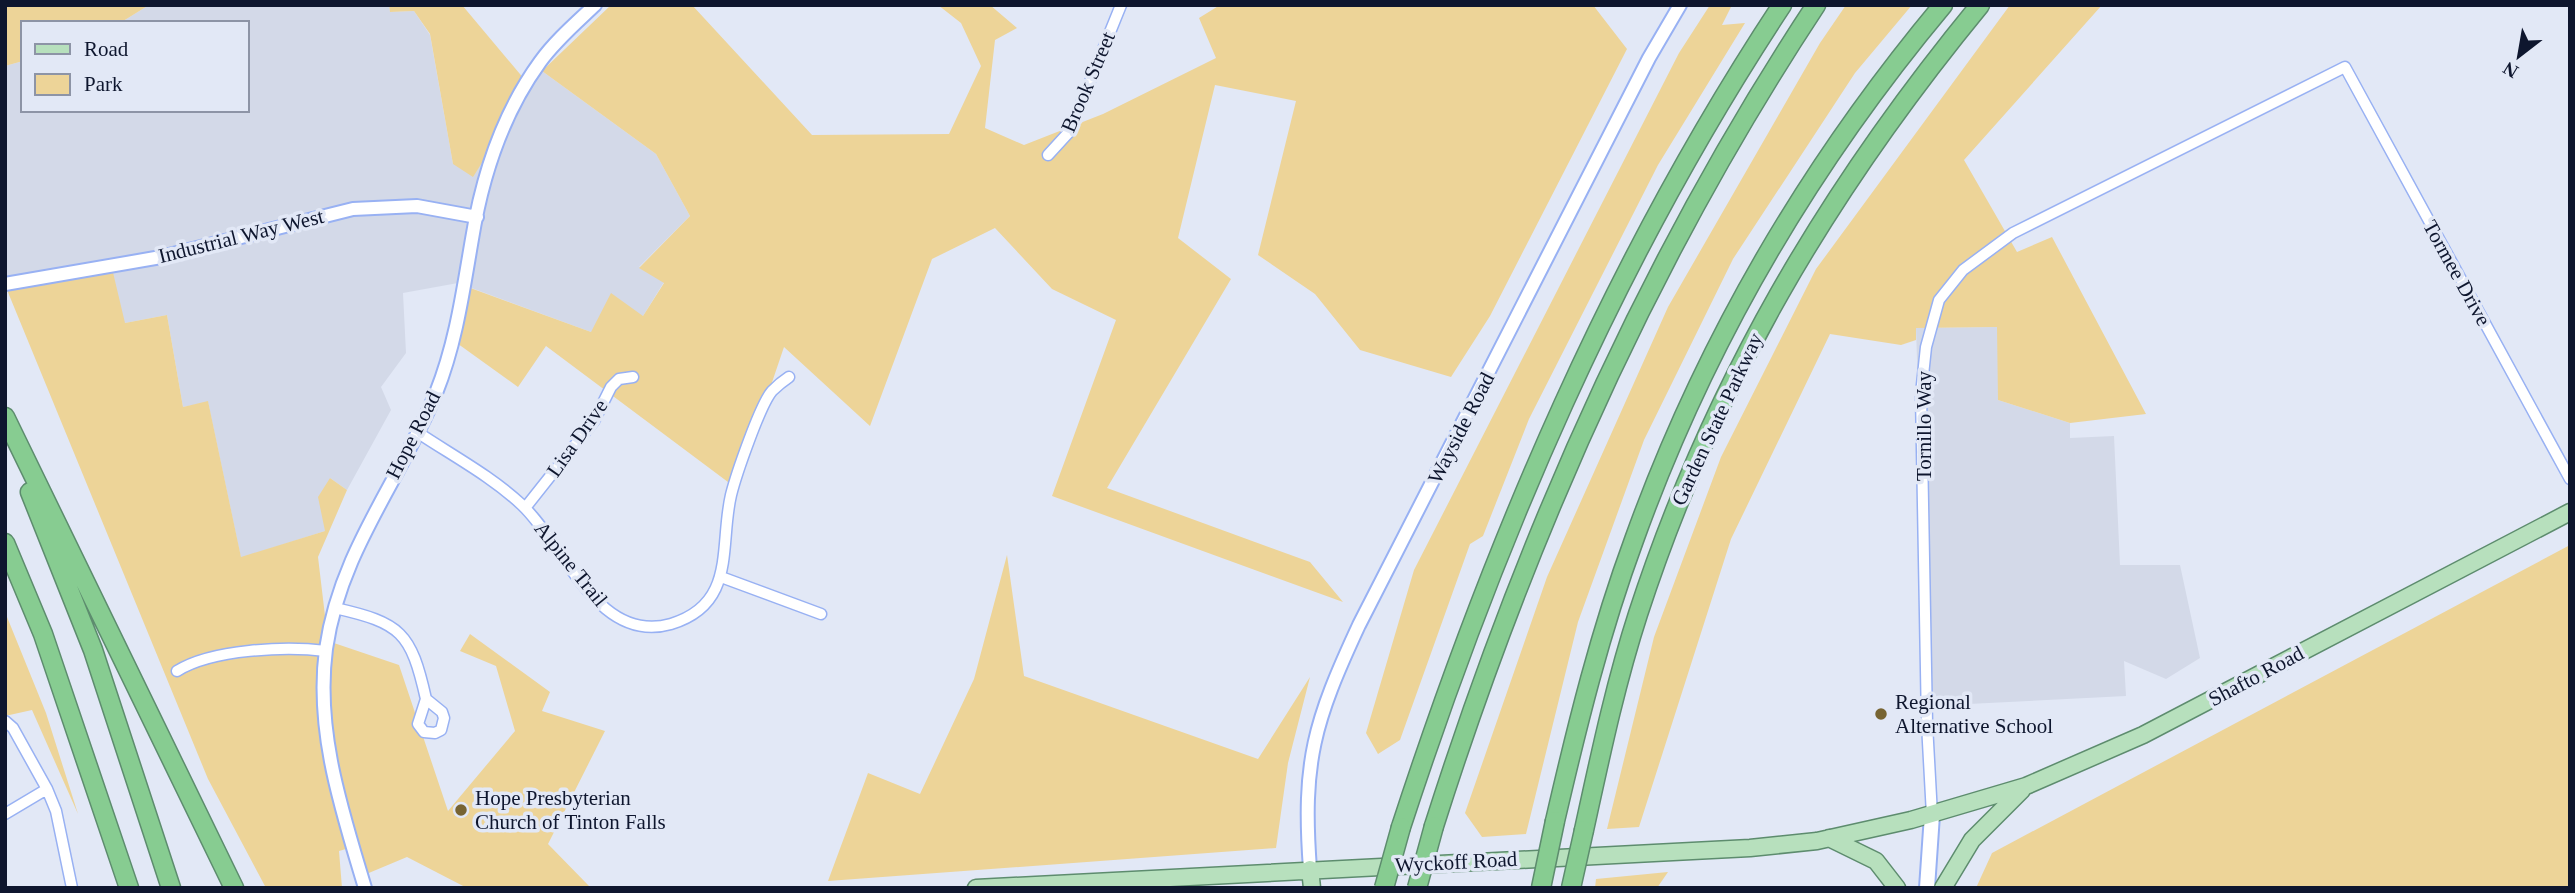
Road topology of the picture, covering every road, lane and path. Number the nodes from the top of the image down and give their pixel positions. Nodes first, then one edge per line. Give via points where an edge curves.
1 (595, 5) edge
2 (1121, 5) edge
3 (1680, 5) edge
4 (1782, 5) edge
5 (1816, 5) edge
6 (1943, 5) edge
7 (1980, 5) edge
8 (2345, 67) joint
9 (1048, 155) dead end
10 (477, 217) junction
11 (5, 284) edge
12 (633, 377) dead end
13 (789, 377) dead end
14 (5, 417) edge
15 (5, 430) edge
16 (417, 432) junction
17 (2570, 479) edge
18 (525, 508) junction
19 (2570, 512) edge
20 (5, 543) edge
21 (721, 577) junction
22 (335, 608) junction
23 (821, 614) dead end
24 (326, 651) junction
25 (177, 671) dead end
26 (426, 699) dead end
27 (5, 721) edge
28 (2026, 786) junction
29 (47, 789) junction
30 (5, 814) edge
31 (1932, 815) junction
32 (1829, 838) junction
33 (1310, 869) junction
34 (1057, 886) edge
35 (72, 888) edge
36 (129, 888) edge
37 (171, 888) edge
38 (233, 888) edge
39 (365, 888) edge
40 (976, 888) edge
41 (1312, 888) edge
42 (1384, 888) edge
43 (1417, 888) edge
44 (1541, 888) edge
45 (1571, 888) edge
46 (1897, 888) edge
47 (1927, 888) edge
48 (1942, 888) edge

1 - 10 street, Hope Road via 548,51 522,88 498,142
2 - 9 street, Brook Street via 1070,131
3 - 33 street, Wayside Road via 1329,689 1313,738 1308,773
4 - 42 highway, bridge via 1709,122 1585,357 1491,574 1401,827
5 - 43 highway, bridge via 1730,143 1591,410 1509,605
6 - 44 highway, Garden State Parkway, bridge via 1850,124 1810,185 1749,287 1698,388 1656,481 1611,607
7 - 45 highway, Garden State Parkway, bridge via 1851,174 1746,352 1681,495 1649,582 1620,673
8 - 17 street, Tormee Drive
8 - 31 street, Tornillo Way via 2013,233 1964,270 1939,300 1926,347 1922,394
10 - 11 street, Industrial Way West via 417,206 353,209 161,257
10 - 16 street, Hope Road via 453,344
12 - 18 street, Lisa Drive via 619,379 611,387 594,421
13 - 21 street, Alpine Trail via 768,398 734,485
14 - 38 highway
15 - 37 highway via 93,650
16 - 18 street, Alpine Trail via 492,480
16 - 22 street, Hope Road via 356,548
18 - 21 street, Alpine Trail via 592,595 623,620 656,626 685,618 704,605
19 - 28 main road, Shafto Road via 2143,735
20 - 36 highway via 79,732
21 - 23 street
22 - 24 street, Hope Road
22 - 26 street via 382,619 401,634
24 - 25 street via 302,648 249,653 198,661
24 - 39 street, Hope Road via 331,768
27 - 29 street
28 - 31 main road, Shafto Road
28 - 48 main road via 1972,840
29 - 30 street
29 - 35 street
31 - 32 main road, Wyckoff Road
31 - 47 main road
32 - 33 main road, Wyckoff Road via 1750,848
32 - 46 main road via 1876,861
33 - 34 main road, Wyckoff Road
33 - 41 main road
34 - 40 main road, Wyckoff Road

